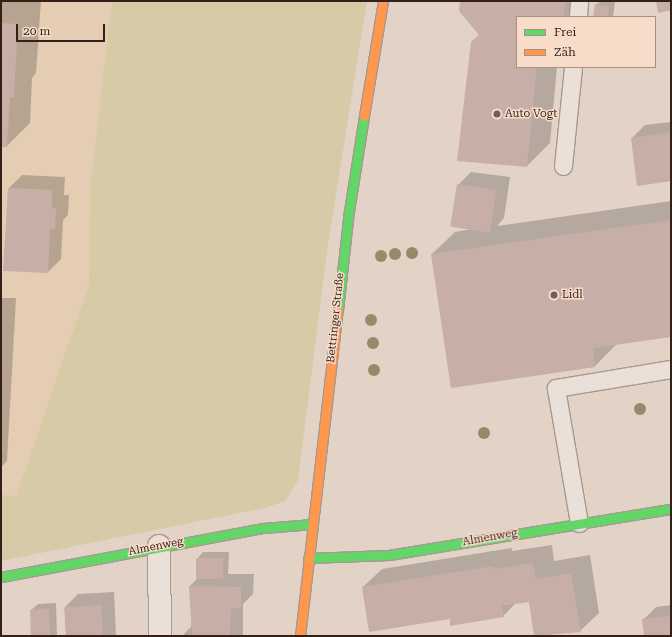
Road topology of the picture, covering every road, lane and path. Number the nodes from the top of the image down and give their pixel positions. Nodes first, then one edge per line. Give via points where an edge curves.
1 (383, 1) edge
2 (579, 1) edge
3 (578, 16) edge
4 (573, 68) edge
5 (563, 166) dead end
6 (671, 369) edge
7 (671, 509) edge
8 (579, 522) junction
9 (313, 524) junction
10 (159, 546) junction
11 (308, 558) junction
12 (1, 577) edge
13 (160, 636) edge
14 (300, 636) edge

1 - 9 street, Bettringer Straße via 348,211
2 - 3 lane
4 - 5 lane
6 - 8 lane via 556,388
7 - 8 street, Almenweg
8 - 11 street, Almenweg via 389,555
9 - 10 street, Almenweg via 263,528
9 - 11 street, Bettringer Straße
10 - 12 street, Almenweg
10 - 13 street
11 - 14 street, Bettringer Straße

